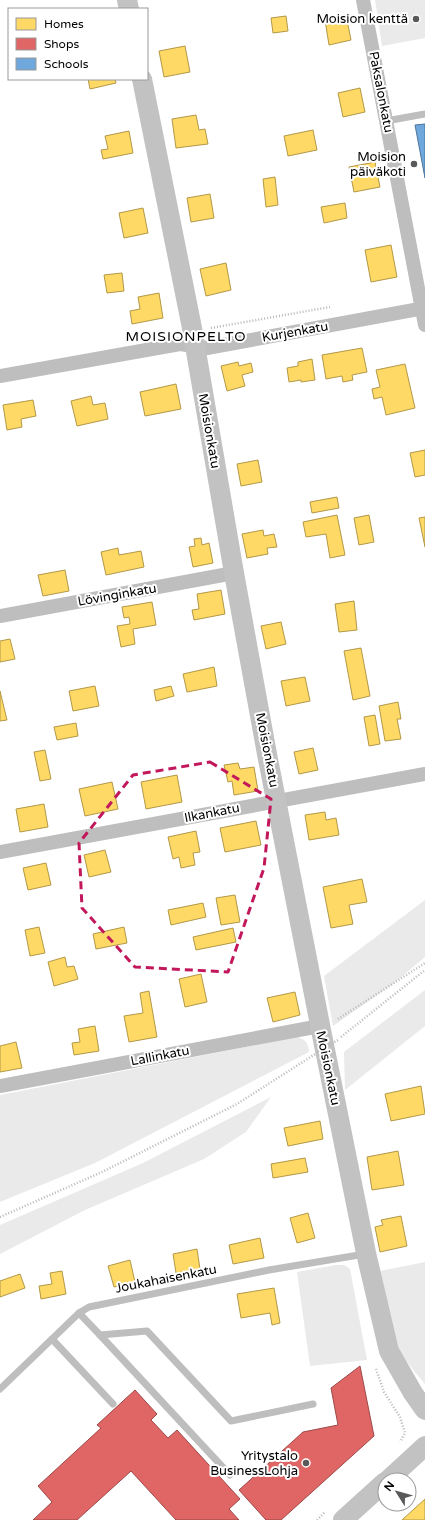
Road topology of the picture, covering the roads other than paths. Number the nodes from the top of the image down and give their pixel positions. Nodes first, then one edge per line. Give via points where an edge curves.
1 (363, 0) edge
2 (142, 80) edge
3 (425, 114) edge
4 (386, 122) junction
5 (424, 309) edge
6 (425, 325) edge
7 (195, 347) junction
8 (0, 376) edge
9 (234, 573) junction
10 (0, 616) edge
11 (425, 774) edge
12 (277, 801) junction
13 (0, 852) edge
14 (320, 1028) junction
15 (0, 1086) edge
16 (366, 1253) junction
17 (79, 1313) junction
18 (100, 1335) junction
19 (52, 1339) junction
20 (0, 1388) edge
21 (114, 1404) dead end
22 (312, 1404) dead end
23 (425, 1410) edge
24 (425, 1446) edge
25 (397, 1472) edge
26 (230, 1475) dead end
27 (377, 1489) edge
28 (343, 1520) edge

1 - 4 street, Paksalonkatu
2 - 7 street, Moisionkatu
3 - 4 lane
4 - 5 street, Paksalonkatu
5 - 6 street, Paksalonkatu
5 - 7 street, Kurjenkatu via 208,348
7 - 8 street, Kurjenkatu via 180,344
7 - 9 street, Moisionkatu
9 - 10 street, Lövinginkatu
9 - 12 street, Moisionkatu
11 - 12 street, Ilkankatu
12 - 13 street, Ilkankatu
12 - 14 street, Moisionkatu
14 - 15 street, Lallinkatu
14 - 16 street, Moisionkatu
16 - 17 lane, Joukahaisenkatu via 100,1304
16 - 23 street, Moisionkatu via 390,1351
17 - 18 lane
17 - 19 lane, Joukahaisenkatu
18 - 22 lane via 147,1331 231,1422
18 - 26 lane
19 - 20 lane, Joukahaisenkatu
19 - 21 lane
24 - 25 street
27 - 28 street

